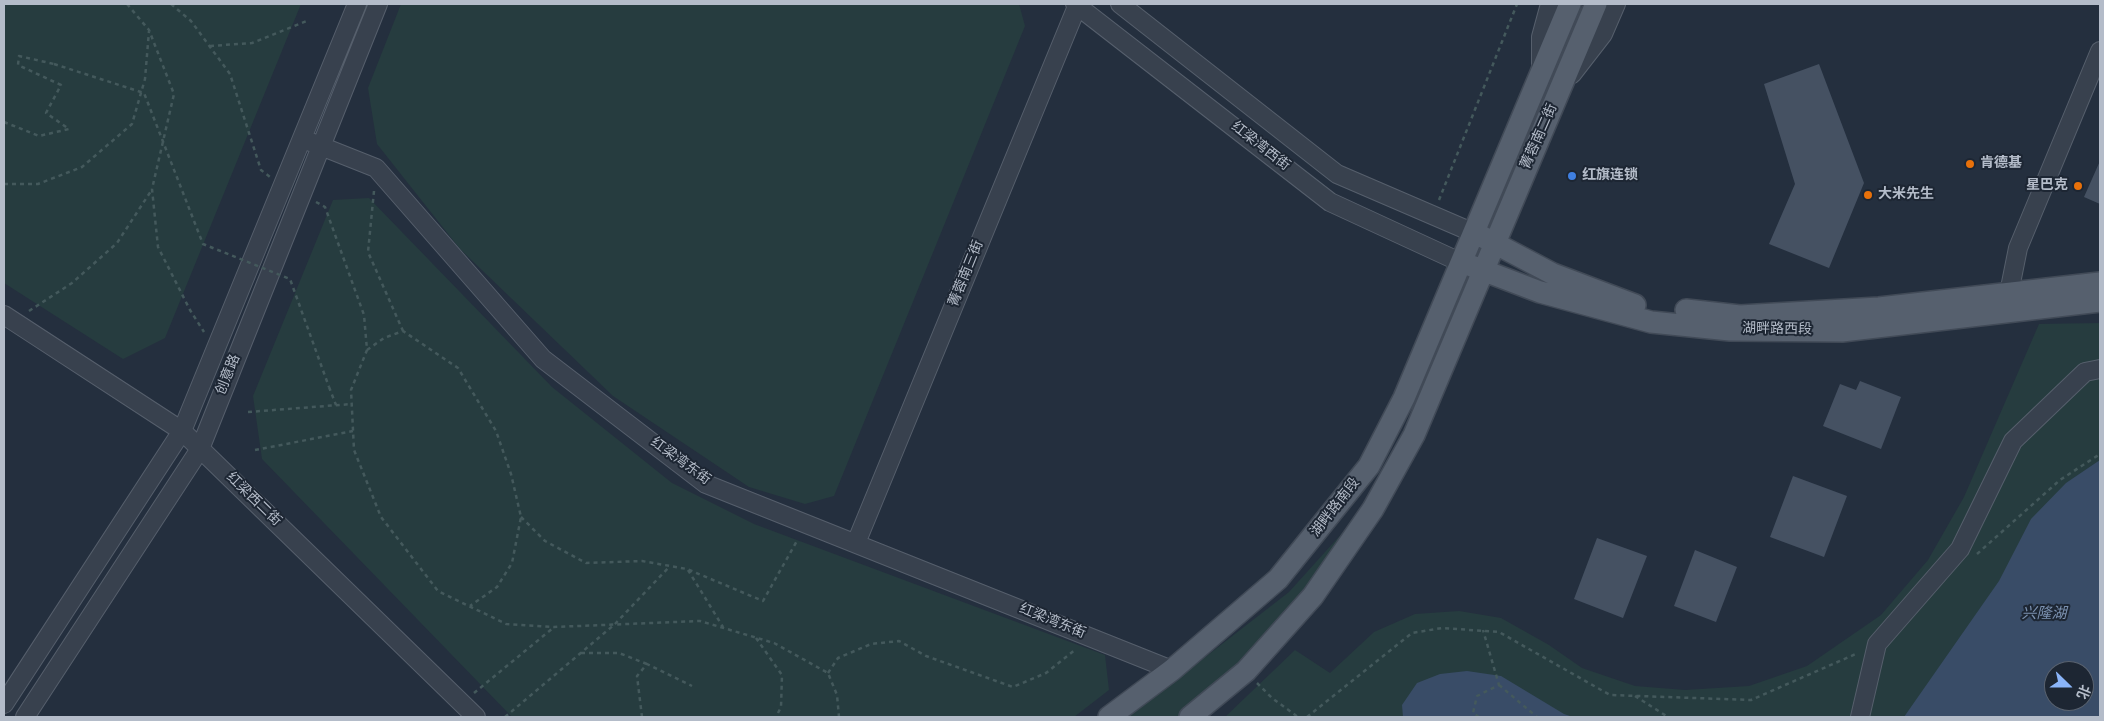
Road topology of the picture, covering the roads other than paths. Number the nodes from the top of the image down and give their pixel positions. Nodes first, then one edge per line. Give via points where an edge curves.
1 (357, 4) edge
2 (378, 4) edge
3 (1077, 4) edge
4 (1120, 4) edge
5 (1550, 4) edge
6 (1570, 4) edge
7 (1596, 4) edge
8 (1616, 4) edge
9 (2100, 51) edge
10 (1541, 74) junction
11 (1562, 86) junction
12 (303, 139) junction
13 (320, 146) junction
14 (1474, 233) junction
15 (1494, 243) junction
16 (1462, 263) junction
17 (1482, 270) junction
18 (2100, 282) edge
19 (2100, 301) edge
20 (2010, 303) junction
21 (8, 318) edge
22 (2100, 369) edge
23 (182, 431) junction
24 (200, 449) junction
25 (856, 544) junction
26 (1172, 670) junction
27 (4, 704) edge
28 (25, 717) edge
29 (476, 717) edge
30 (1109, 717) edge
31 (1190, 717) edge
32 (1860, 717) edge

1 - 12 street, 创意路
2 - 13 street, 创意路
3 - 16 street, 红梁湾西街 via 1330,202
3 - 25 street, 菁蓉南三街
4 - 14 street, 红梁湾西街 via 1337,174
5 - 10 street via 1541,37
6 - 10 main road, 菁蓉南二街
7 - 11 main road, 菁蓉南二街
8 - 11 street via 1603,34
9 - 20 street via 2018,248
10 - 14 main road, 菁蓉南二街
11 - 15 main road, 菁蓉南二街
12 - 13 street, 红梁湾东街
12 - 23 street, 创意路
13 - 24 street, 创意路
13 - 25 street, 红梁湾东街 via 376,168 543,359 706,484
14 - 15 main road, 湖畔路西段
14 - 16 main road, 湖畔路南段
15 - 17 main road, 菁蓉南二街
15 - 20 main road, 湖畔路西段 via 1553,274 1636,305 1740,316
16 - 17 main road, 湖畔路西段
16 - 26 main road, 湖畔路南段 via 1404,398 1369,466 1278,579
17 - 20 main road, 湖畔路西段 via 1540,292 1652,322 1730,330 1842,331
17 - 31 main road, 湖畔路南段 via 1414,435 1373,509 1313,596 1246,671
18 - 20 main road, 湖畔路西段
19 - 20 main road, 湖畔路西段
21 - 23 street, 红梁西二街
22 - 32 street via 2085,372 2013,441 1960,549 1877,644
23 - 24 street, 红梁西二街
23 - 27 street, 创意路
24 - 28 street, 创意路
24 - 29 street, 红梁西二街
25 - 26 street, 红梁湾东街
26 - 30 main road, 湖畔路南段

